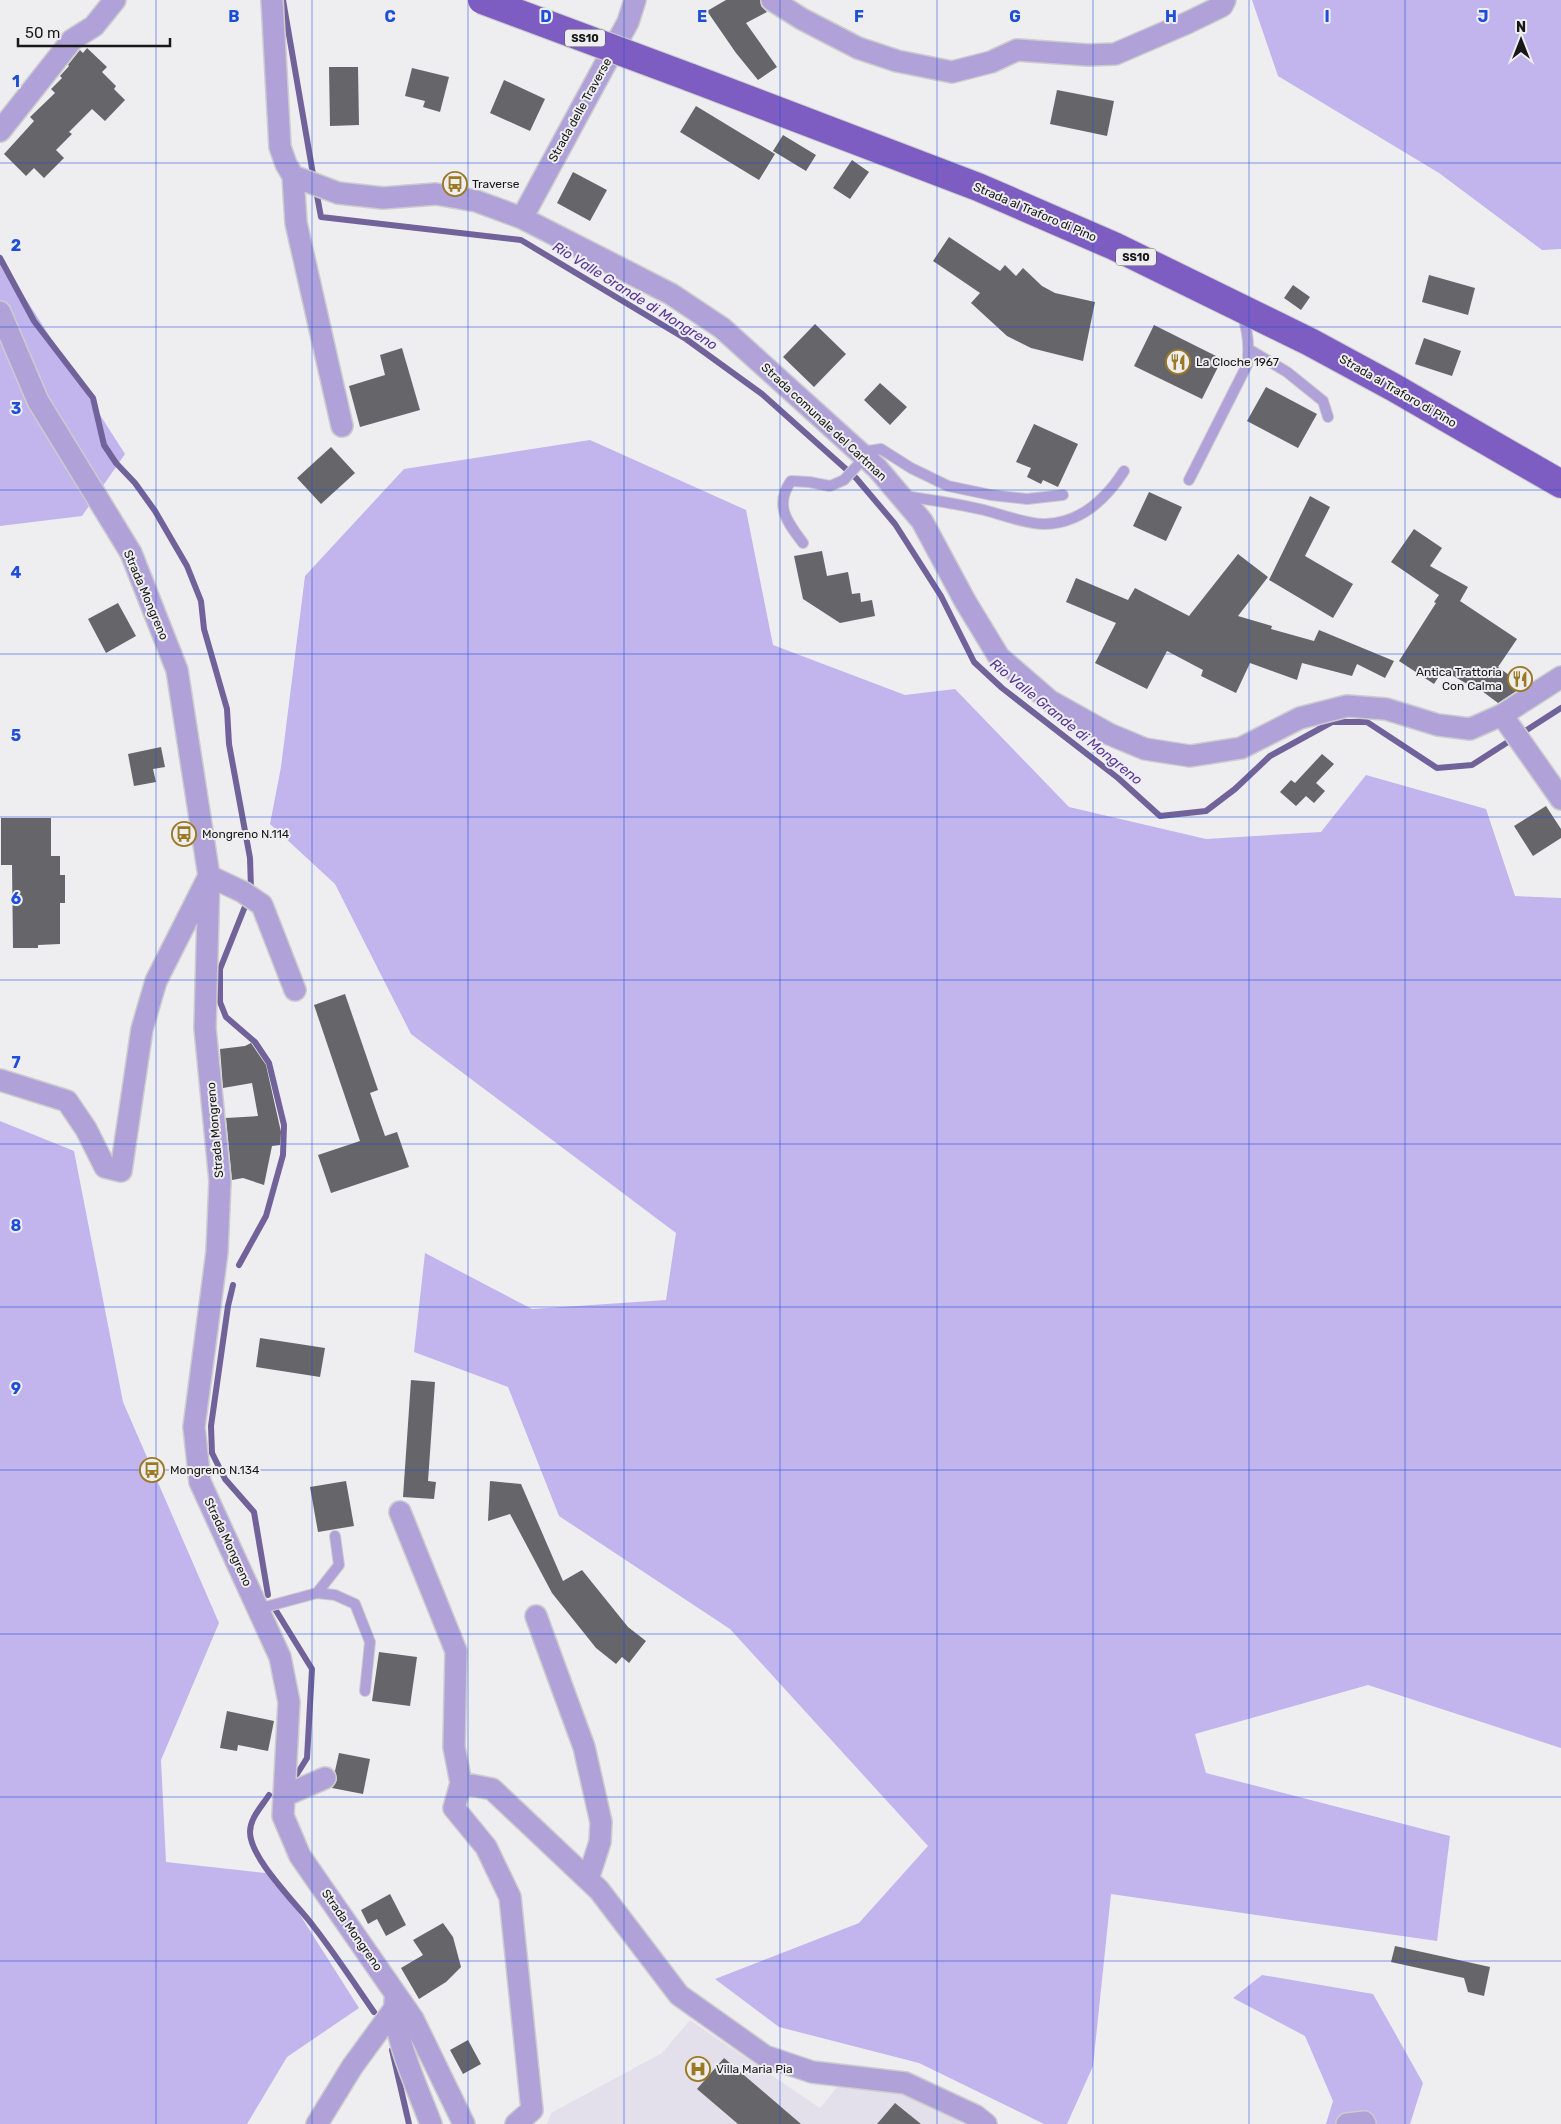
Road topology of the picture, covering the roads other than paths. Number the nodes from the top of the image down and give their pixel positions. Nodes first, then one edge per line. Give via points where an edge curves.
1 (115, 0) edge
2 (272, 0) edge
3 (482, 0) edge
4 (635, 0) edge
5 (772, 0) edge
6 (1224, 0) edge
7 (0, 132) edge
8 (297, 178) junction
9 (522, 218) junction
10 (1239, 306) junction
11 (0, 312) edge
12 (1250, 350) junction
13 (1328, 417) dead end
14 (342, 426) dead end
15 (861, 458) junction
16 (1124, 471) dead end
17 (1189, 480) dead end
18 (1561, 484) edge
19 (1063, 495) dead end
20 (901, 496) junction
21 (803, 543) dead end
22 (1561, 677) edge
23 (1503, 718) junction
24 (1561, 799) edge
25 (209, 876) junction
26 (295, 990) dead end
27 (0, 1080) edge
28 (400, 1512) dead end
29 (335, 1536) dead end
30 (317, 1593) junction
31 (258, 1608) junction
32 (536, 1616) dead end
33 (365, 1691) dead end
34 (325, 1778) dead end
35 (461, 1783) junction
36 (284, 1796) junction
37 (588, 1879) junction
38 (395, 2001) junction
39 (521, 2123) edge
40 (317, 2124) edge
41 (431, 2124) edge
42 (464, 2124) edge
43 (986, 2124) edge
44 (1347, 2124) edge
45 (1365, 2124) edge

1 - 7 street via 94,26 72,40
2 - 8 street via 280,147 286,164
3 - 10 main road, Strada al Traforo di Pino / SS10, bridge via 978,187 1114,246
4 - 9 street, Strada delle Traverse via 628,22
5 - 6 street via 858,48 897,61 952,72 991,62 1018,50 1115,54 1222,6
8 - 9 street, Strada comunale del Cartman via 338,193 383,198 436,194 476,200
8 - 14 street via 296,223
9 - 15 street, Strada comunale del Cartman via 671,294 722,328
10 - 12 lane
10 - 18 main road, Strada al Traforo di Pino / SS10 via 1393,387
11 - 25 street, Strada Mongreno via 38,401 131,553 177,670
12 - 13 lane via 1287,372 1323,402
12 - 17 lane via 1247,364
15 - 19 lane via 881,449 948,486 990,495 1027,499
15 - 20 street, Strada comunale del Cartman
15 - 21 lane via 844,480 830,486 791,481 783,492 787,522
16 - 20 lane via 1094,507 1067,521 1043,524 947,502
20 - 23 street, Strada comunale del Cartman via 922,521 999,657 1050,701 1109,734 1145,749 1190,756 1241,748 1300,718 1347,706 1386,709 1438,725 1470,729
22 - 23 street, Strada comunale del Cartman
23 - 24 street
25 - 26 street via 262,904
25 - 27 street via 156,981 142,1030 121,1171 105,1167 67,1101
25 - 31 street, Strada Mongreno via 205,1028 220,1181 217,1252 194,1427 200,1482
28 - 35 street via 456,1651 454,1747
29 - 30 lane via 339,1565
30 - 31 lane
30 - 33 lane via 335,1595 355,1604 370,1642
31 - 36 street, Strada Mongreno via 280,1657 289,1702
32 - 37 street via 584,1747 601,1822 600,1842
34 - 36 street
35 - 37 street via 492,1790
35 - 39 street via 454,1808 486,1847 510,1897 532,2110
36 - 38 street, Strada Mongreno via 283,1816 300,1856
37 - 43 street via 679,1995 765,2056 812,2072 905,2083 976,2116
38 - 40 street
38 - 41 street via 408,2063
38 - 42 street, Strada Mongreno via 413,2019
44 - 45 street

